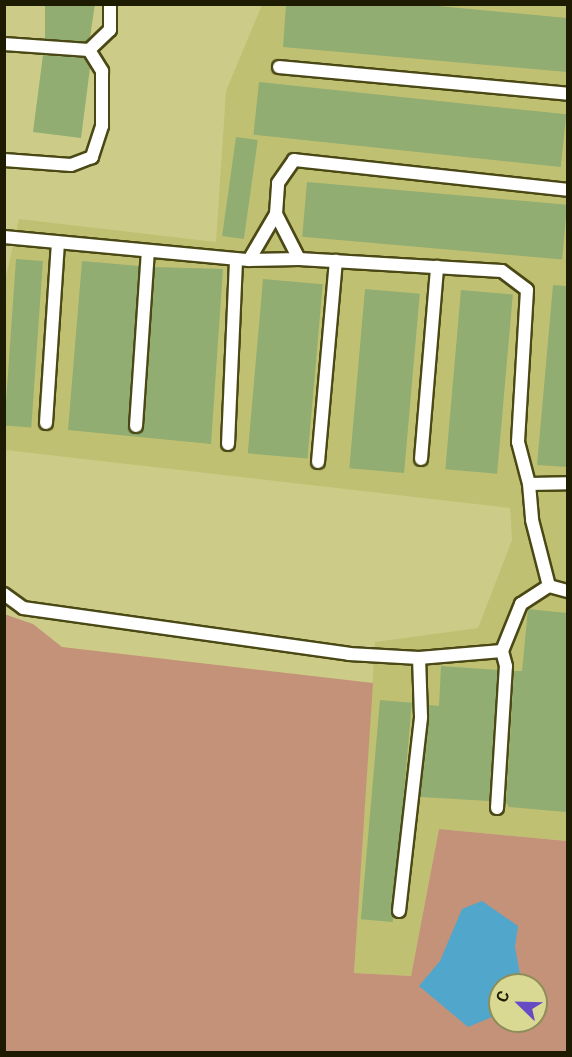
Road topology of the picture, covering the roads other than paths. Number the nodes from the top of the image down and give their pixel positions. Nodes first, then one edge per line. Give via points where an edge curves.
1 (110, 4) edge
2 (4, 44) edge
3 (89, 50) junction
4 (279, 67) dead end
5 (567, 94) edge
6 (4, 160) edge
7 (567, 190) edge
8 (276, 214) junction
9 (4, 237) edge
10 (58, 243) junction
11 (148, 251) junction
12 (299, 259) junction
13 (243, 260) junction
14 (336, 261) junction
15 (437, 267) junction
16 (46, 423) dead end
17 (136, 426) dead end
18 (228, 444) dead end
19 (421, 459) dead end
20 (318, 462) dead end
21 (567, 483) edge
22 (530, 484) junction
23 (549, 586) junction
24 (567, 591) edge
25 (4, 594) edge
26 (502, 651) junction
27 (419, 658) junction
28 (497, 808) dead end
29 (399, 911) dead end

1 - 3 lane via 110,30
2 - 3 lane
3 - 6 lane via 102,71 102,126 92,158 71,165
4 - 5 lane
7 - 8 lane via 294,160 278,183
8 - 12 lane
8 - 13 lane
9 - 10 lane
10 - 11 lane
10 - 16 lane
11 - 13 lane
11 - 17 lane
12 - 13 lane
12 - 14 lane
13 - 18 lane
14 - 15 lane
14 - 20 lane
15 - 19 lane
15 - 22 lane via 502,271 527,290 518,442
21 - 22 lane
22 - 23 lane via 532,520
23 - 24 lane
23 - 26 lane via 521,604
25 - 27 lane via 23,608 349,654
26 - 27 lane
26 - 28 lane via 506,666
27 - 29 lane via 420,717

